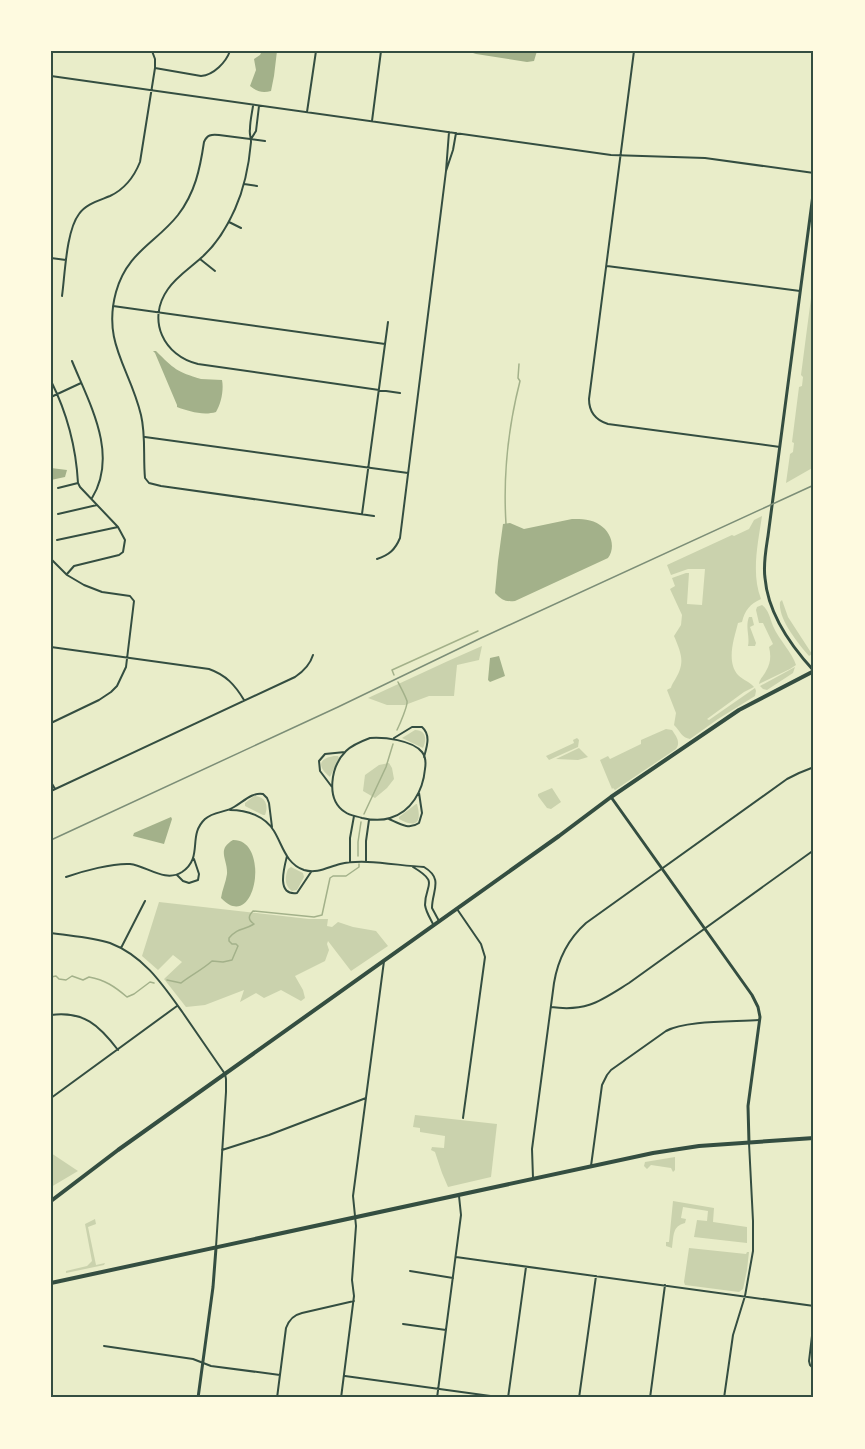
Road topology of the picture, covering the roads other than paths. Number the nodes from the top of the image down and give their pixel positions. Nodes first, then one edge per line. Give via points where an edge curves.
1 (152, 51) edge
2 (230, 51) edge
3 (316, 51) edge
4 (381, 51) edge
5 (634, 51) edge
6 (155, 68) junction
7 (51, 76) edge
8 (152, 90) junction
9 (253, 105) junction
10 (259, 106) junction
11 (307, 112) junction
12 (372, 122) junction
13 (450, 132) junction
14 (456, 133) junction
15 (251, 139) junction
16 (265, 141) dead end
17 (620, 156) junction
18 (446, 171) junction
19 (814, 173) edge
20 (244, 184) junction
21 (257, 186) dead end
22 (814, 187) edge
23 (229, 222) junction
24 (240, 228) dead end
25 (51, 258) edge
26 (200, 259) junction
27 (67, 260) junction
28 (607, 266) junction
29 (215, 271) dead end
30 (800, 291) junction
31 (62, 296) dead end
32 (113, 306) junction
33 (159, 312) junction
34 (388, 322) dead end
35 (385, 344) junction
36 (72, 362) dead end
37 (51, 381) edge
38 (81, 383) junction
39 (379, 390) junction
40 (400, 393) dead end
41 (57, 394) junction
42 (51, 397) edge
43 (145, 437) junction
44 (780, 447) junction
45 (368, 468) junction
46 (408, 473) junction
47 (78, 483) junction
48 (58, 488) dead end
49 (91, 499) junction
50 (97, 505) junction
51 (58, 514) dead end
52 (362, 514) junction
53 (374, 516) dead end
54 (118, 527) junction
55 (57, 540) dead end
56 (51, 559) edge
57 (377, 559) dead end
58 (67, 575) junction
59 (51, 647) edge
60 (313, 655) dead end
61 (127, 658) junction
62 (814, 671) edge
63 (244, 700) junction
64 (51, 723) edge
65 (392, 739) junction
66 (345, 752) junction
67 (424, 757) junction
68 (814, 767) edge
69 (51, 782) edge
70 (332, 787) junction
71 (53, 790) edge
72 (419, 793) junction
73 (611, 797) junction
74 (230, 810) junction
75 (354, 816) junction
76 (369, 819) junction
77 (389, 819) junction
78 (272, 827) junction
79 (814, 850) edge
80 (287, 856) junction
81 (194, 859) junction
82 (350, 862) junction
83 (366, 862) junction
84 (413, 867) junction
85 (662, 868) junction
86 (311, 871) junction
87 (177, 875) junction
88 (66, 877) dead end
89 (145, 901) dead end
90 (457, 909) junction
91 (439, 921) junction
92 (434, 925) junction
93 (705, 928) junction
94 (51, 933) edge
95 (121, 948) junction
96 (384, 961) junction
97 (178, 1006) junction
98 (551, 1007) junction
99 (51, 1015) edge
100 (759, 1020) junction
101 (118, 1050) junction
102 (225, 1074) junction
103 (51, 1098) edge
104 (366, 1098) junction
105 (463, 1118) dead end
106 (814, 1138) edge
107 (749, 1143) junction
108 (222, 1150) junction
109 (591, 1166) junction
110 (533, 1179) junction
111 (458, 1195) junction
112 (51, 1201) edge
113 (356, 1217) junction
114 (216, 1248) junction
115 (456, 1257) junction
116 (526, 1266) junction
117 (410, 1271) dead end
118 (596, 1276) junction
119 (453, 1278) junction
120 (51, 1283) edge
121 (665, 1285) junction
122 (745, 1296) junction
123 (354, 1301) junction
124 (814, 1306) edge
125 (814, 1319) edge
126 (403, 1324) dead end
127 (446, 1330) junction
128 (104, 1346) dead end
129 (203, 1363) junction
130 (814, 1369) edge
131 (280, 1375) junction
132 (344, 1376) junction
133 (438, 1389) junction
134 (198, 1398) edge
135 (277, 1398) edge
136 (341, 1398) edge
137 (437, 1398) edge
138 (507, 1398) edge
139 (579, 1398) edge
140 (650, 1398) edge
141 (724, 1398) edge

1 - 6 street
2 - 6 street via 208,75
3 - 11 street
4 - 12 street
5 - 17 street
6 - 8 street
7 - 8 street
8 - 9 street
8 - 27 street via 137,171 121,190 90,204 78,215 72,226
9 - 10 street
9 - 15 street
10 - 11 street
10 - 15 street
11 - 12 street
12 - 13 street
13 - 14 street
13 - 18 street
14 - 17 street
14 - 18 street
15 - 16 street
15 - 20 street
15 - 32 street via 207,137 196,183 186,204 131,262 119,282
17 - 19 street via 705,158
17 - 28 street
18 - 46 street
20 - 21 street
20 - 23 street
22 - 30 street
23 - 24 street
23 - 26 street
25 - 27 street
26 - 29 street
26 - 33 street via 169,288
27 - 31 street
28 - 30 street
28 - 44 street via 589,399 596,418 608,423
30 - 44 street
32 - 33 street
32 - 43 street via 113,335 138,400
33 - 35 street
33 - 39 street via 159,327 166,344 188,362
34 - 35 street
35 - 39 street
36 - 38 street
37 - 41 street
38 - 41 street
38 - 49 street via 94,413 102,450 99,482
39 - 40 street
39 - 45 street
41 - 42 street
41 - 47 street via 76,454
43 - 45 street
43 - 52 street via 145,475 152,484
44 - 62 street via 765,560 766,583 785,635
45 - 46 street
45 - 52 street
46 - 57 street via 400,538 396,547
47 - 48 street
47 - 49 street
49 - 50 street
50 - 51 street
50 - 54 street
52 - 53 street
54 - 55 street
54 - 58 street via 125,540 123,552 74,566
56 - 58 street
58 - 61 street via 95,590 133,598
59 - 61 street
60 - 63 street via 298,675
61 - 63 street via 215,671 232,682
61 - 64 street via 121,679 111,692
62 - 73 main road via 739,710
63 - 71 street
65 - 66 street via 367,739
65 - 67 street via 418,748
65 - 67 street via 412,728 424,729 428,735
66 - 70 street
66 - 70 street via 325,754 319,762 320,771
67 - 72 street via 425,774
68 - 85 street via 787,779
69 - 71 street
70 - 75 street via 338,806
72 - 77 street via 407,808
72 - 77 street via 419,823 407,826
73 - 85 street
73 - 90 main road
74 - 78 street via 255,814
74 - 78 street via 252,795 263,794 269,803
74 - 81 street via 213,814 202,824 196,833
75 - 76 street
75 - 82 street
76 - 77 street
76 - 83 street
78 - 80 street
79 - 93 street
80 - 86 street via 298,867
80 - 86 street via 282,880 291,893 299,891
81 - 87 street
81 - 87 street via 198,880 189,883
82 - 83 street
82 - 86 street
83 - 84 street
84 - 91 street via 424,867 434,877 432,908
84 - 92 street via 428,880 426,907
85 - 93 street
85 - 98 street via 586,922 572,937 556,970
87 - 88 street via 167,876 128,864
89 - 95 street
90 - 91 main road
90 - 105 street via 481,944 485,957
91 - 92 main road
92 - 96 main road
93 - 98 street via 598,1002 573,1009
93 - 100 street via 752,995
94 - 95 street
95 - 97 street via 146,965
96 - 102 main road
96 - 104 street
97 - 101 street
97 - 102 street
98 - 110 street via 532,1149
99 - 101 street via 90,1022
100 - 107 street via 748,1117
100 - 109 street via 675,1026 611,1070 602,1084
101 - 103 street
102 - 108 street
102 - 112 main road
104 - 108 street
104 - 113 street via 353,1196
106 - 107 main road
107 - 109 main road via 699,1146
107 - 122 street via 753,1238
108 - 114 street
109 - 110 main road
110 - 111 main road
111 - 113 main road
111 - 115 street via 461,1215
113 - 114 main road
113 - 123 street
114 - 120 main road
114 - 129 street
115 - 116 street
115 - 119 street
116 - 118 street
116 - 138 street
117 - 119 street
118 - 121 street
118 - 139 street
119 - 127 street
121 - 122 street
121 - 140 street
122 - 124 street
122 - 141 street via 733,1335
123 - 131 street via 293,1317 286,1328
123 - 132 street
125 - 130 street via 809,1361
126 - 127 street
127 - 133 street
128 - 129 street
129 - 131 street
129 - 134 street
131 - 135 street
132 - 133 street
132 - 136 street
133 - 137 street
133 - 138 street

